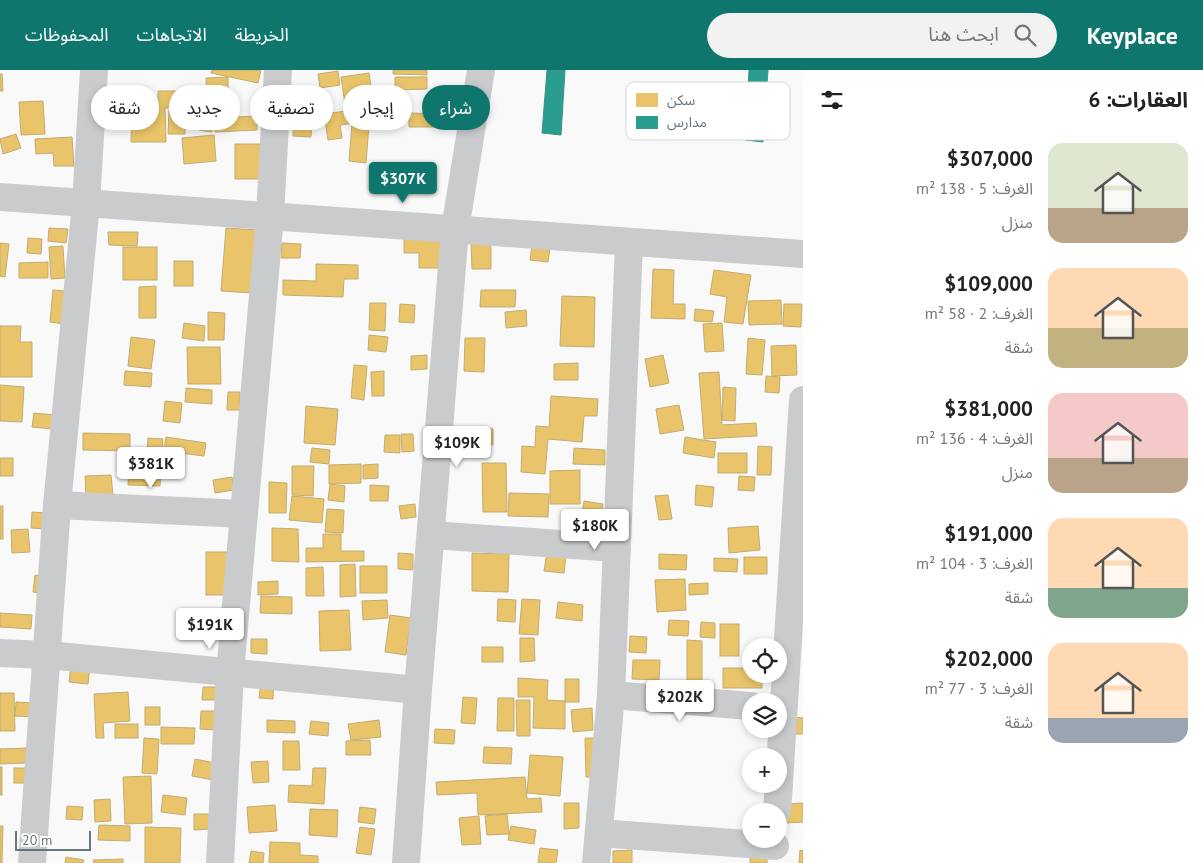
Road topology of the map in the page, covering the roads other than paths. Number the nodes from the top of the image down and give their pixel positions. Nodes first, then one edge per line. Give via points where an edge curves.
1 (94, 70) edge
2 (278, 70) edge
3 (481, 70) edge
4 (0, 197) edge
5 (86, 203) junction
6 (270, 216) junction
7 (455, 229) junction
8 (629, 242) junction
9 (803, 254) edge
10 (803, 400) edge
11 (57, 506) junction
12 (243, 514) junction
13 (431, 535) junction
14 (617, 548) junction
15 (0, 653) edge
16 (47, 655) junction
17 (230, 673) junction
18 (418, 690) junction
19 (611, 695) junction
20 (742, 705) edge
21 (788, 709) edge
22 (783, 748) edge
23 (599, 833) junction
24 (775, 849) edge
25 (32, 863) edge
26 (220, 863) edge
27 (406, 863) edge
28 (596, 863) edge

1 - 5 street
2 - 6 street
3 - 7 street
4 - 5 street
5 - 6 street
5 - 11 street
6 - 7 street
6 - 12 street
7 - 8 street
7 - 13 street
8 - 9 street
8 - 14 street
10 - 21 street
11 - 12 street
11 - 16 street
12 - 17 street
13 - 14 street
13 - 18 street
14 - 19 street
15 - 16 street
16 - 17 street
16 - 25 street
17 - 18 street
17 - 26 street
18 - 27 street
19 - 20 street
19 - 23 street
21 - 22 street
23 - 24 street
23 - 28 street

